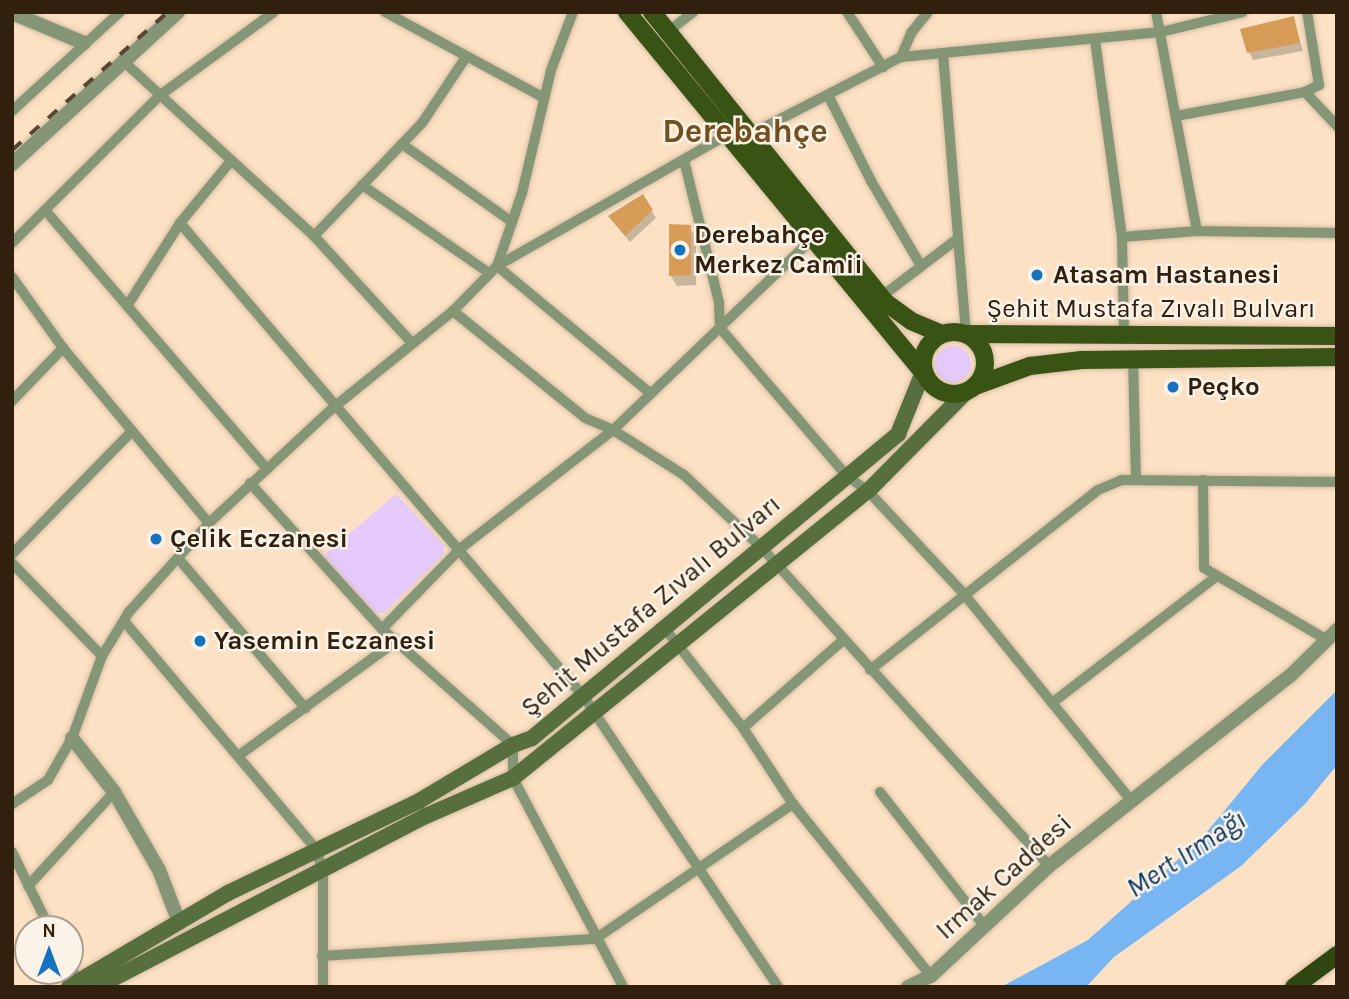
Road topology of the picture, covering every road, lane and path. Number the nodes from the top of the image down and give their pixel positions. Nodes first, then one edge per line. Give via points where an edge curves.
1 (120, 12) edge
2 (178, 12) edge
3 (274, 12) edge
4 (385, 12) edge
5 (573, 12) edge
6 (627, 12) edge
7 (652, 12) edge
8 (693, 12) edge
9 (847, 12) edge
10 (911, 12) edge
11 (928, 12) edge
12 (1156, 12) edge
13 (1243, 12) edge
14 (1307, 12) edge
15 (12, 13) edge
16 (918, 23) junction
17 (669, 30) junction
18 (1161, 32) junction
19 (1095, 40) junction
20 (84, 43) junction
21 (943, 54) junction
22 (466, 57) junction
23 (901, 57) junction
24 (122, 60) junction
25 (883, 66) junction
26 (1305, 92) junction
27 (828, 95) junction
28 (159, 96) junction
29 (544, 98) junction
30 (12, 111) edge
31 (1176, 116) junction
32 (1337, 127) edge
33 (751, 134) junction
34 (727, 135) junction
35 (402, 144) junction
36 (684, 160) junction
37 (231, 161) junction
38 (12, 163) edge
39 (362, 186) junction
40 (45, 210) junction
41 (512, 222) junction
42 (180, 223) junction
43 (1197, 230) junction
44 (1337, 233) edge
45 (314, 236) junction
46 (1122, 237) junction
47 (813, 239) junction
48 (957, 239) junction
49 (12, 243) edge
50 (921, 266) junction
51 (493, 270) junction
52 (12, 277) edge
53 (881, 297) junction
54 (127, 306) junction
55 (453, 311) junction
56 (720, 328) junction
57 (941, 334) junction
58 (966, 334) junction
59 (1124, 336) junction
60 (1337, 336) edge
61 (412, 344) junction
62 (63, 348) junction
63 (1337, 357) edge
64 (1133, 358) junction
65 (923, 372) junction
66 (971, 389) junction
67 (651, 394) junction
68 (12, 401) edge
69 (334, 407) junction
70 (613, 430) junction
71 (132, 431) junction
72 (267, 469) junction
73 (847, 476) junction
74 (1136, 478) junction
75 (1203, 480) junction
76 (1337, 482) edge
77 (250, 483) junction
78 (868, 491) junction
79 (209, 523) junction
80 (461, 548) junction
81 (762, 548) junction
82 (12, 554) edge
83 (178, 558) junction
84 (775, 563) junction
85 (12, 564) edge
86 (1217, 576) junction
87 (964, 594) junction
88 (124, 621) junction
89 (382, 629) junction
90 (666, 630) junction
91 (1332, 635) edge
92 (843, 640) junction
93 (396, 641) junction
94 (678, 643) junction
95 (102, 656) junction
96 (870, 670) junction
97 (584, 697) junction
98 (1052, 704) junction
99 (305, 708) junction
100 (596, 714) junction
101 (743, 728) junction
102 (72, 738) junction
103 (513, 745) junction
104 (238, 755) junction
105 (513, 778) junction
106 (114, 792) junction
107 (880, 792) dead end
108 (1130, 799) junction
109 (13, 802) edge
110 (793, 804) junction
111 (316, 849) junction
112 (12, 852) edge
113 (697, 865) junction
114 (1049, 866) junction
115 (323, 872) junction
116 (28, 886) junction
117 (43, 915) edge
118 (179, 922) junction
119 (985, 927) junction
120 (595, 939) junction
121 (1337, 955) edge
122 (322, 956) junction
123 (84, 974) edge
124 (931, 976) junction
125 (97, 987) edge
126 (323, 987) edge
127 (623, 987) edge
128 (778, 987) edge
129 (908, 987) edge
130 (1294, 987) edge

1 - 20 street
2 - 24 street
3 - 28 street
4 - 22 street
5 - 29 street
6 - 34 main road
7 - 17 main road
8 - 17 street
9 - 25 street
10 - 16 street
11 - 16 street
12 - 18 street
13 - 18 street
14 - 26 street via 1319,85
15 - 20 street
16 - 23 street
17 - 33 main road
18 - 19 street
18 - 31 street
19 - 21 street
19 - 46 street
20 - 30 street
21 - 23 street
21 - 48 street
22 - 29 street
22 - 35 street via 422,123
23 - 25 street
24 - 28 street
24 - 38 street
25 - 27 street
26 - 31 street
26 - 32 street
27 - 33 street
27 - 50 street
28 - 37 street
28 - 40 street
29 - 41 street
31 - 43 street
33 - 53 main road
34 - 36 street
34 - 47 main road
35 - 39 street
35 - 41 street
36 - 51 street
36 - 56 street via 719,302
37 - 42 street
37 - 45 street
39 - 45 street
39 - 51 street
40 - 49 street
40 - 54 street
41 - 51 street
42 - 54 street
42 - 69 street
43 - 44 street
43 - 46 street
45 - 61 street
46 - 59 street
47 - 56 street
47 - 65 main road
48 - 50 street
48 - 58 street
50 - 53 street
51 - 55 street
51 - 67 street
52 - 62 street
53 - 57 main road via 911,321
54 - 72 street
55 - 61 street
55 - 70 street via 585,418
56 - 67 street
56 - 73 street
57 - 58 main road
57 - 65 main road via 927,346
58 - 59 main road, Şehit Mustafa Zıvalı Bulvarı
58 - 66 main road via 985,357 985,368
59 - 60 main road, Şehit Mustafa Zıvalı Bulvarı
61 - 69 street
62 - 68 street
62 - 71 street
63 - 64 main road, Şehit Mustafa Zıvalı Bulvarı
64 - 66 main road, Şehit Mustafa Zıvalı Bulvarı via 1030,366
64 - 74 street
65 - 66 main road via 936,389 956,394
65 - 73 main road, Şehit Mustafa Zıvalı Bulvarı via 898,433
66 - 78 main road, Şehit Mustafa Zıvalı Bulvarı
67 - 70 street
69 - 72 street
69 - 80 street
70 - 80 street
70 - 81 street via 684,475
71 - 79 street
71 - 82 street
72 - 77 street
73 - 78 street
73 - 81 main road, Şehit Mustafa Zıvalı Bulvarı
74 - 75 street
74 - 87 street via 1098,490
75 - 76 street
75 - 86 street via 1204,568
77 - 79 street
77 - 89 street
78 - 84 main road, Şehit Mustafa Zıvalı Bulvarı
78 - 87 street
79 - 83 street
80 - 89 street
80 - 97 street
81 - 84 street
81 - 90 main road, Şehit Mustafa Zıvalı Bulvarı
83 - 88 street
83 - 99 street
84 - 92 street
84 - 94 main road, Şehit Mustafa Zıvalı Bulvarı
85 - 95 street
86 - 91 street
86 - 98 street
87 - 96 street
87 - 98 street
88 - 95 street
88 - 104 street
89 - 93 street
90 - 94 street
90 - 97 main road, Şehit Mustafa Zıvalı Bulvarı
91 - 108 street, Irmak Caddesi via 1290,676
92 - 96 street
92 - 101 street
93 - 99 street
93 - 103 street
94 - 100 main road, Şehit Mustafa Zıvalı Bulvarı
94 - 101 street
95 - 102 street
96 - 114 street
97 - 100 street
97 - 103 main road, Şehit Mustafa Zıvalı Bulvarı via 533,738
98 - 108 street
99 - 104 street
100 - 105 main road, Şehit Mustafa Zıvalı Bulvarı
100 - 113 street
101 - 110 street
102 - 106 street
102 - 109 street via 48,780
103 - 105 street
103 - 111 main road, Şehit Mustafa Zıvalı Bulvarı via 419,801
104 - 111 street
105 - 115 main road, Şehit Mustafa Zıvalı Bulvarı via 426,816
105 - 120 street
106 - 116 street
106 - 118 street via 159,870
107 - 119 street
108 - 114 street, Irmak Caddesi
110 - 113 street
110 - 124 street
111 - 115 street
111 - 118 main road, Şehit Mustafa Zıvalı Bulvarı
112 - 116 street
113 - 120 street
113 - 128 street
114 - 119 street, Irmak Caddesi
115 - 122 street
115 - 125 main road, Şehit Mustafa Zıvalı Bulvarı
116 - 117 street
118 - 123 main road, Şehit Mustafa Zıvalı Bulvarı
119 - 124 street, Irmak Caddesi
120 - 122 street
120 - 127 street
121 - 130 highway
122 - 126 street
124 - 129 street, Irmak Caddesi

